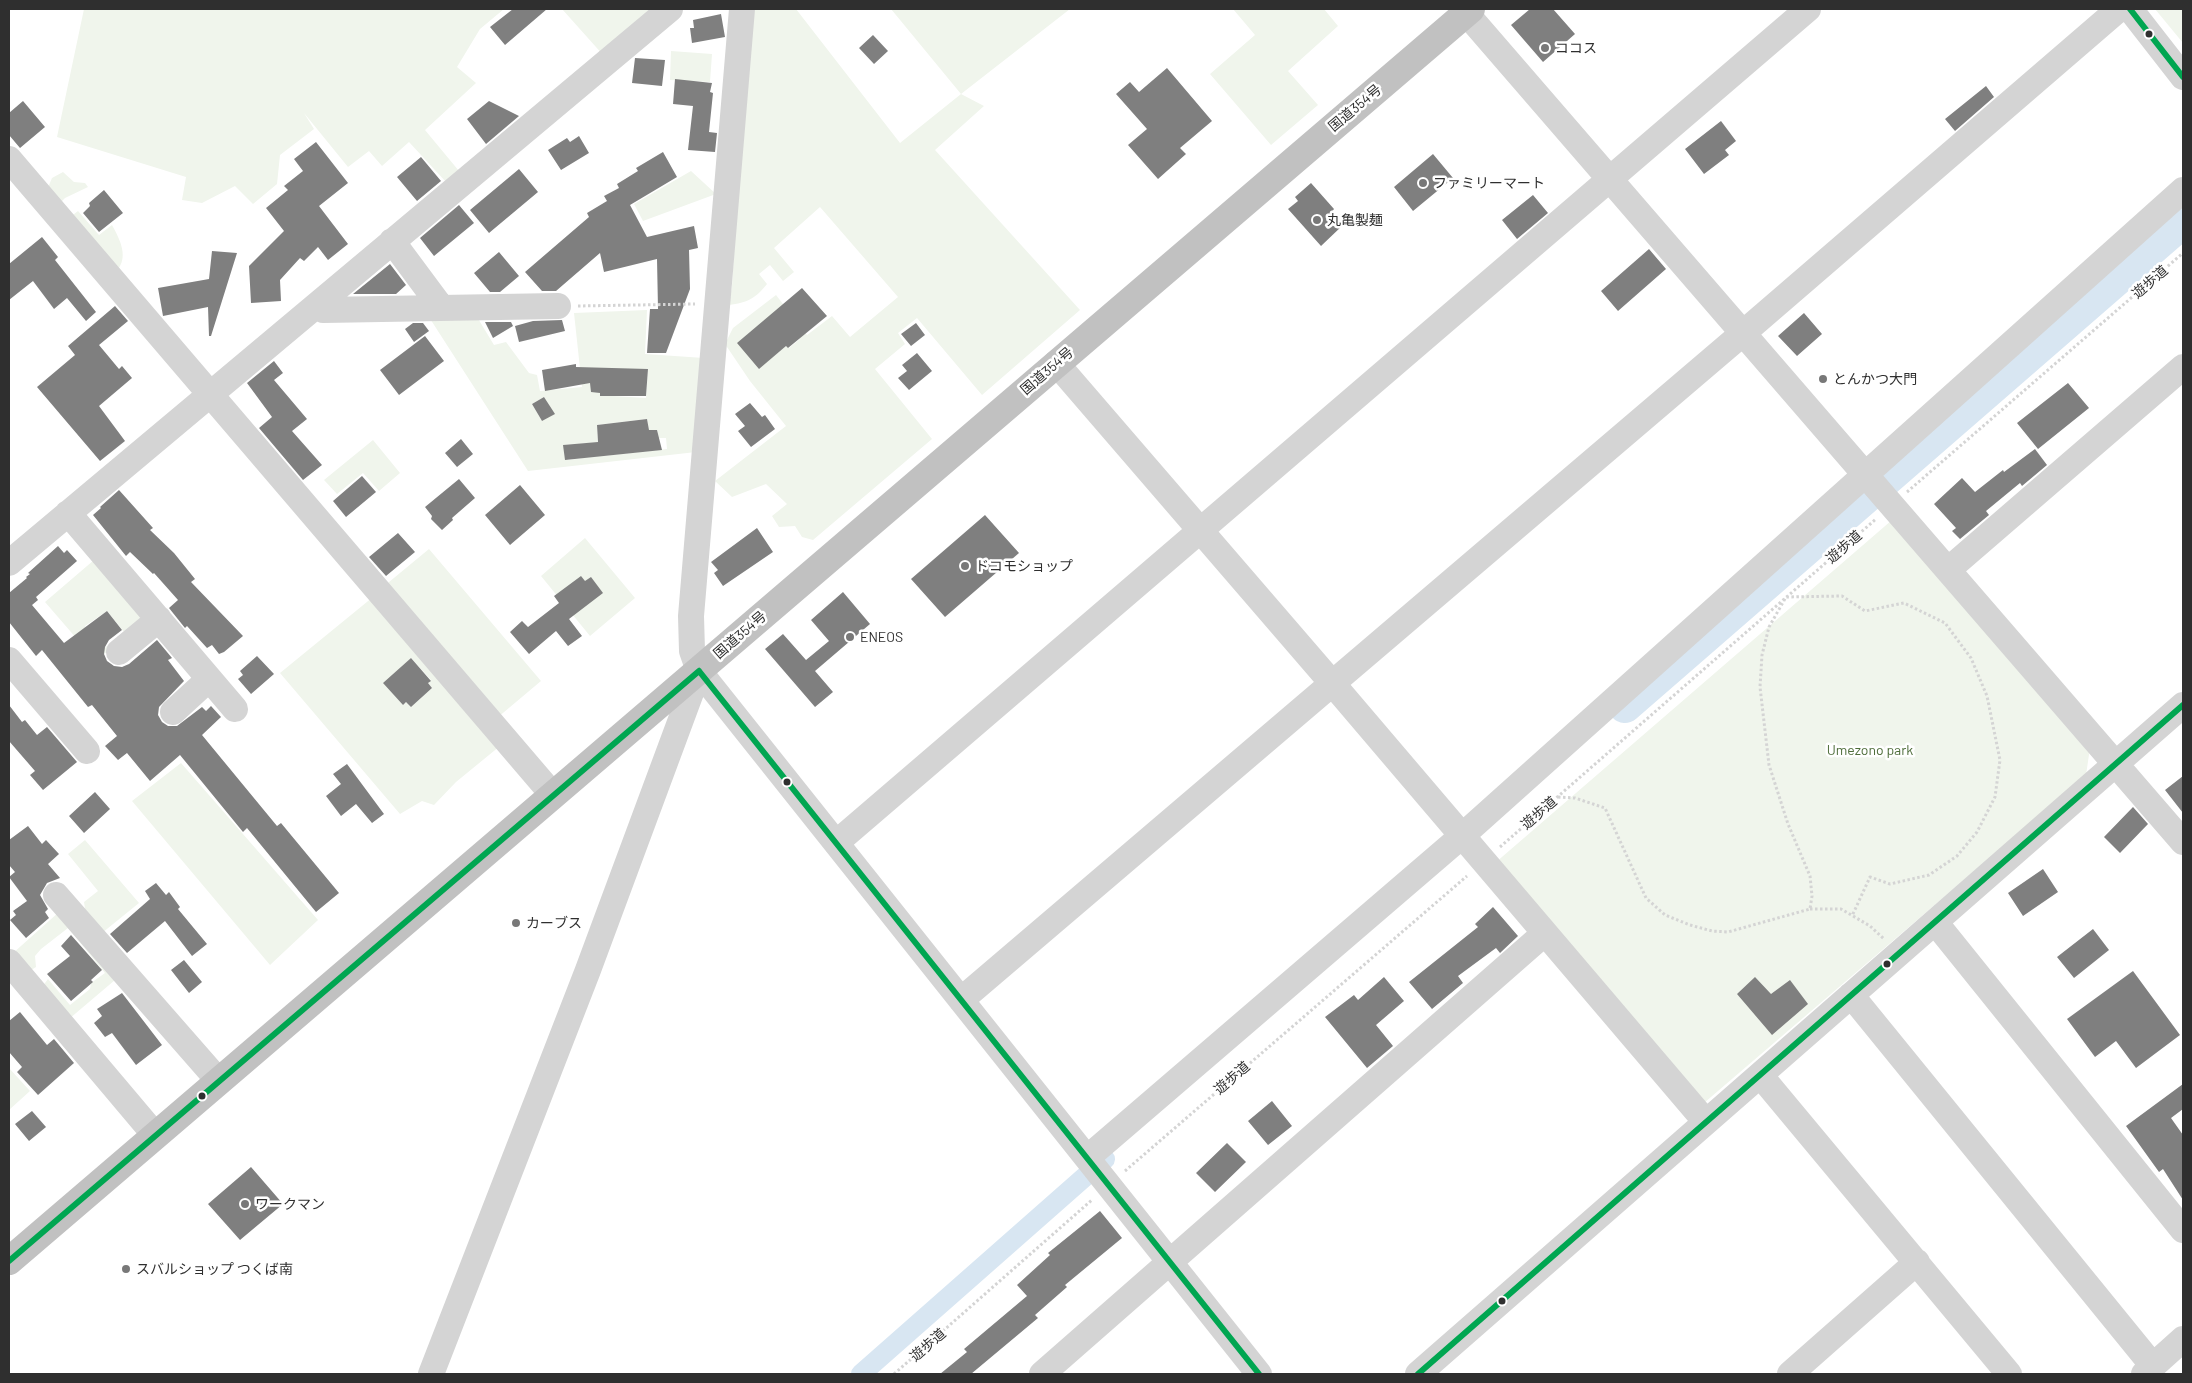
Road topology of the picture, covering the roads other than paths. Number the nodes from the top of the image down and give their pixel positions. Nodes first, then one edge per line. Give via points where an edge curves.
1 (670, 9) edge
2 (742, 9) edge
3 (1808, 9) edge
4 (2119, 9) edge
5 (2130, 9) edge
6 (1468, 11) edge
7 (2183, 77) edge
8 (9, 159) edge
9 (1609, 179) junction
10 (2183, 190) edge
11 (392, 241) junction
12 (318, 304) junction
13 (558, 306) road end
14 (441, 307) junction
15 (1742, 334) junction
16 (1056, 363) junction
17 (2183, 367) edge
18 (210, 394) junction
19 (1865, 475) junction
20 (68, 513) junction
21 (1199, 530) junction
22 (9, 563) edge
23 (1949, 569) junction
24 (159, 619) junction
25 (119, 652) dead end
26 (9, 660) edge
27 (699, 671) junction
28 (209, 679) junction
29 (1332, 683) junction
30 (2183, 705) edge
31 (235, 709) dead end
32 (173, 712) dead end
33 (86, 751) dead end
34 (2116, 764) junction
35 (553, 795) junction
36 (1463, 836) junction
37 (2183, 842) edge
38 (836, 843) junction
39 (56, 895) dead end
40 (1935, 922) junction
41 (1545, 933) junction
42 (9, 962) edge
43 (1851, 995) junction
44 (961, 1000) junction
45 (1760, 1075) junction
46 (218, 1080) junction
47 (1706, 1122) junction
48 (155, 1135) junction
49 (1096, 1170) junction
50 (2183, 1230) edge
51 (9, 1261) edge
52 (1169, 1262) junction
53 (1917, 1262) junction
54 (2183, 1339) edge
55 (2148, 1370) edge
56 (431, 1374) edge
57 (1042, 1374) edge
58 (1259, 1374) edge
59 (1418, 1374) edge
60 (1790, 1374) edge
61 (2009, 1374) edge

1 - 11 street
2 - 27 street via 691,616 692,651
3 - 9 street
4 - 15 street
5 - 7 street
6 - 9 street
6 - 16 highway, 国道354号
8 - 18 street
9 - 15 street
9 - 21 street
10 - 19 street
11 - 12 street
11 - 14 street
12 - 14 street via 323,310
12 - 18 street
13 - 14 street
15 - 19 street
15 - 29 street
16 - 21 street
16 - 27 highway, 国道354号
17 - 23 street
18 - 20 street
18 - 35 street
19 - 23 street
19 - 36 street
20 - 22 street
20 - 24 street
21 - 29 street
21 - 38 street
23 - 34 street
24 - 25 street
24 - 28 street
26 - 33 street
27 - 35 highway, 国道354号
27 - 38 street
27 - 56 street via 588,970
28 - 31 street
28 - 32 street
29 - 36 street
29 - 44 street
30 - 34 street
34 - 37 street
34 - 40 street
35 - 46 highway, 国道354号
36 - 41 street
36 - 49 street
38 - 44 street
39 - 46 street
40 - 43 street
40 - 50 street
41 - 47 street
41 - 52 street
42 - 48 street
43 - 45 street
43 - 55 street
44 - 49 street
45 - 47 street
45 - 53 street
46 - 48 highway, 国道354号
47 - 59 street
48 - 51 highway, 国道354号
49 - 52 street
52 - 57 street
52 - 58 street
53 - 60 street
53 - 61 street
54 - 55 street

